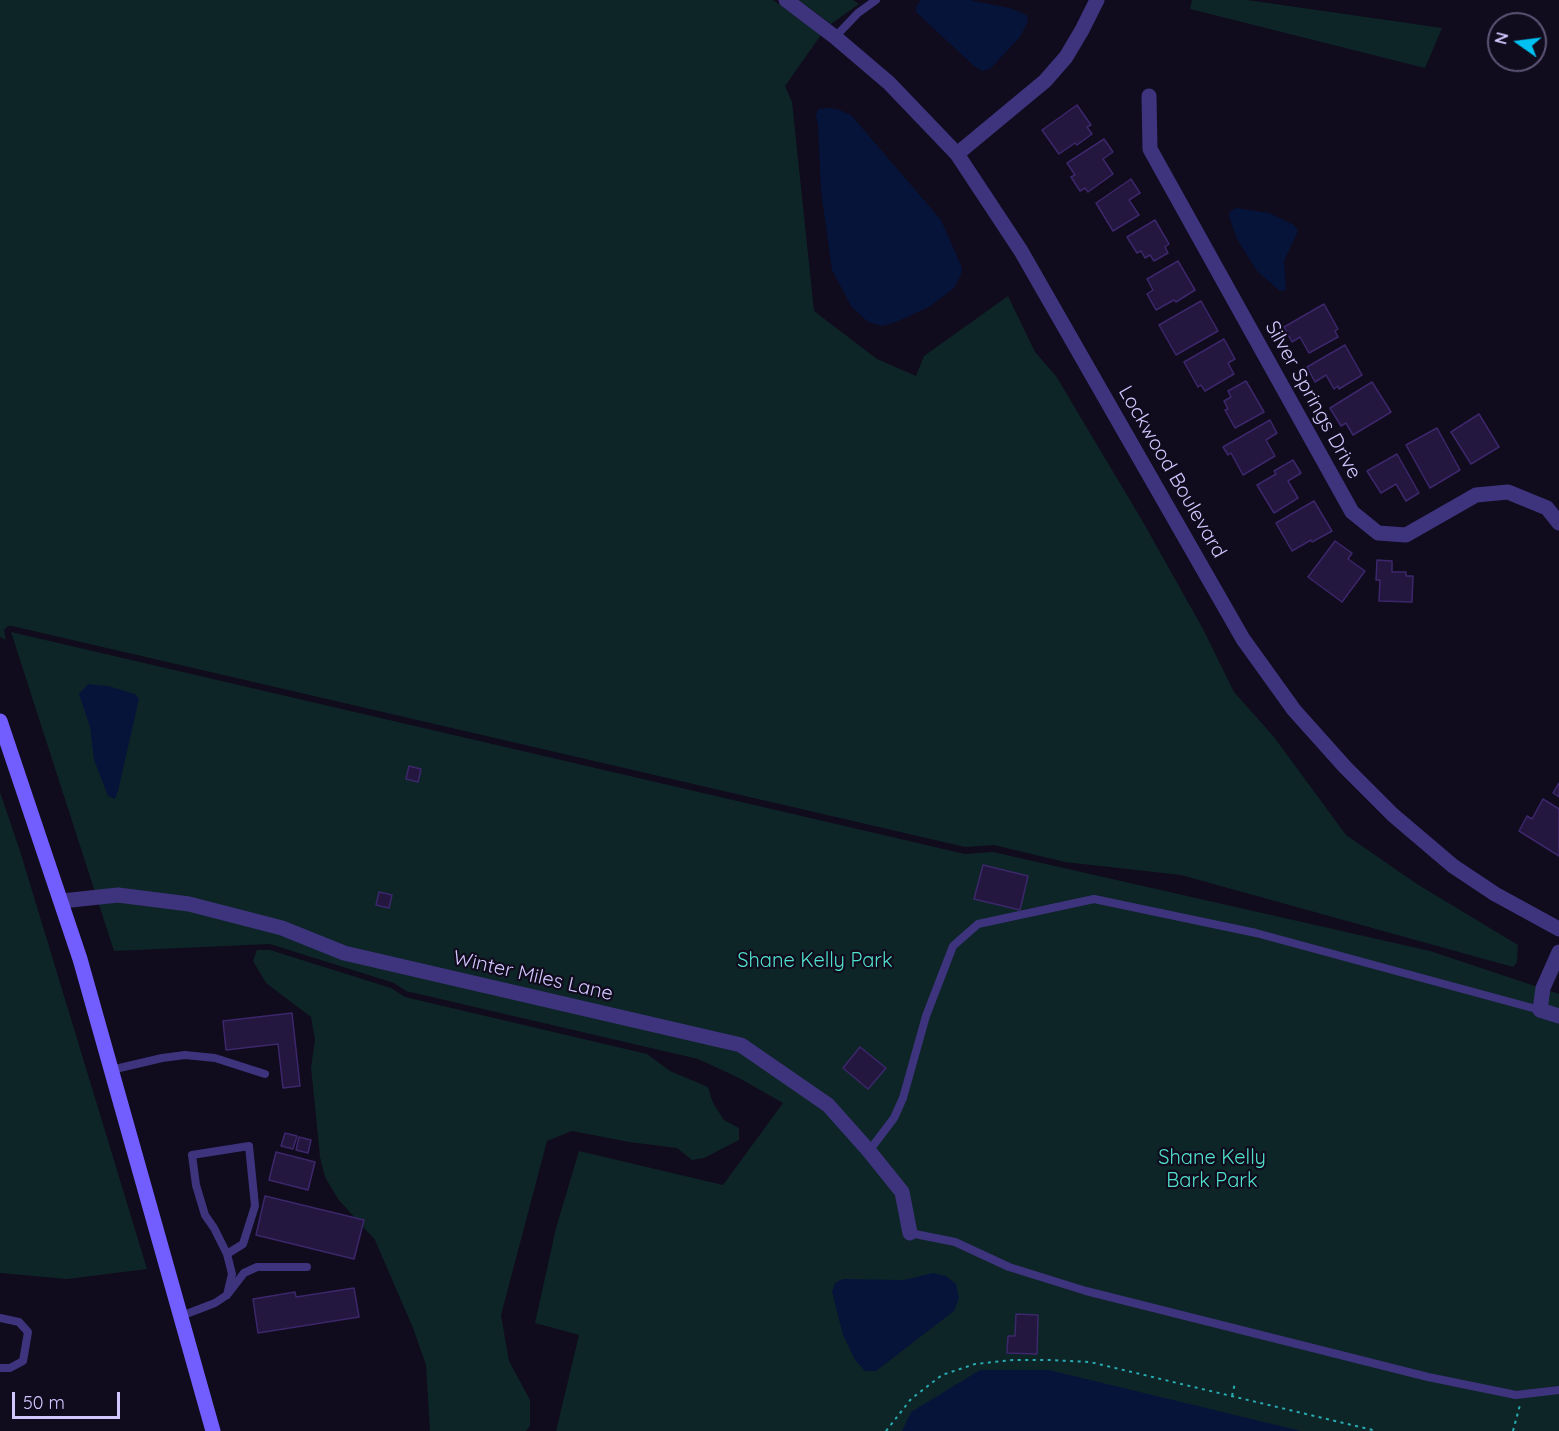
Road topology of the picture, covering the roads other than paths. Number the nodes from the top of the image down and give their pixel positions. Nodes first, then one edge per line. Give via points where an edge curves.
1 (786, 0) edge
2 (876, 0) edge
3 (1097, 0) edge
4 (835, 37) junction
5 (1149, 96) dead end
6 (957, 154) junction
7 (1559, 523) edge
8 (0, 721) edge
9 (62, 902) junction
10 (1559, 929) edge
11 (1559, 952) edge
12 (1540, 1010) junction
13 (1559, 1016) edge
14 (111, 1070) junction
15 (265, 1074) dead end
16 (869, 1150) junction
17 (910, 1233) joint
18 (227, 1254) junction
19 (307, 1267) dead end
20 (227, 1294) junction
21 (181, 1316) junction
22 (0, 1318) edge
23 (0, 1368) edge
24 (1559, 1390) edge
25 (213, 1431) edge

1 - 4 street, Lockwood Boulevard
2 - 4 lane
3 - 6 street via 1066,57 1045,81
4 - 6 street, Lockwood Boulevard via 889,83
5 - 7 street, Silver Springs Drive via 1150,149 1352,512 1378,533 1406,536 1476,495 1508,492 1547,508
6 - 10 street, Lockwood Boulevard via 1022,251 1243,639 1294,710 1393,815 1453,866
8 - 9 main road
9 - 14 main road
9 - 16 street, Winter Miles Lane via 118,895 189,904 282,928 344,953 741,1045 828,1106
11 - 12 street via 1543,988
12 - 13 street
12 - 16 lane via 1256,933 1094,899 978,924 953,946 926,1016 903,1098 894,1118
14 - 15 lane via 185,1055 215,1058
14 - 21 main road
16 - 17 street, Winter Miles Lane via 902,1192
17 - 24 lane via 955,1242 1009,1267 1086,1292 1428,1377 1516,1395
18 - 18 lane via 205,1215 192,1155 249,1146 255,1206 243,1244
18 - 20 lane via 232,1274
19 - 20 lane via 257,1267 244,1273
20 - 21 lane via 216,1303
21 - 25 main road
22 - 23 lane via 19,1322 28,1332 23,1361

